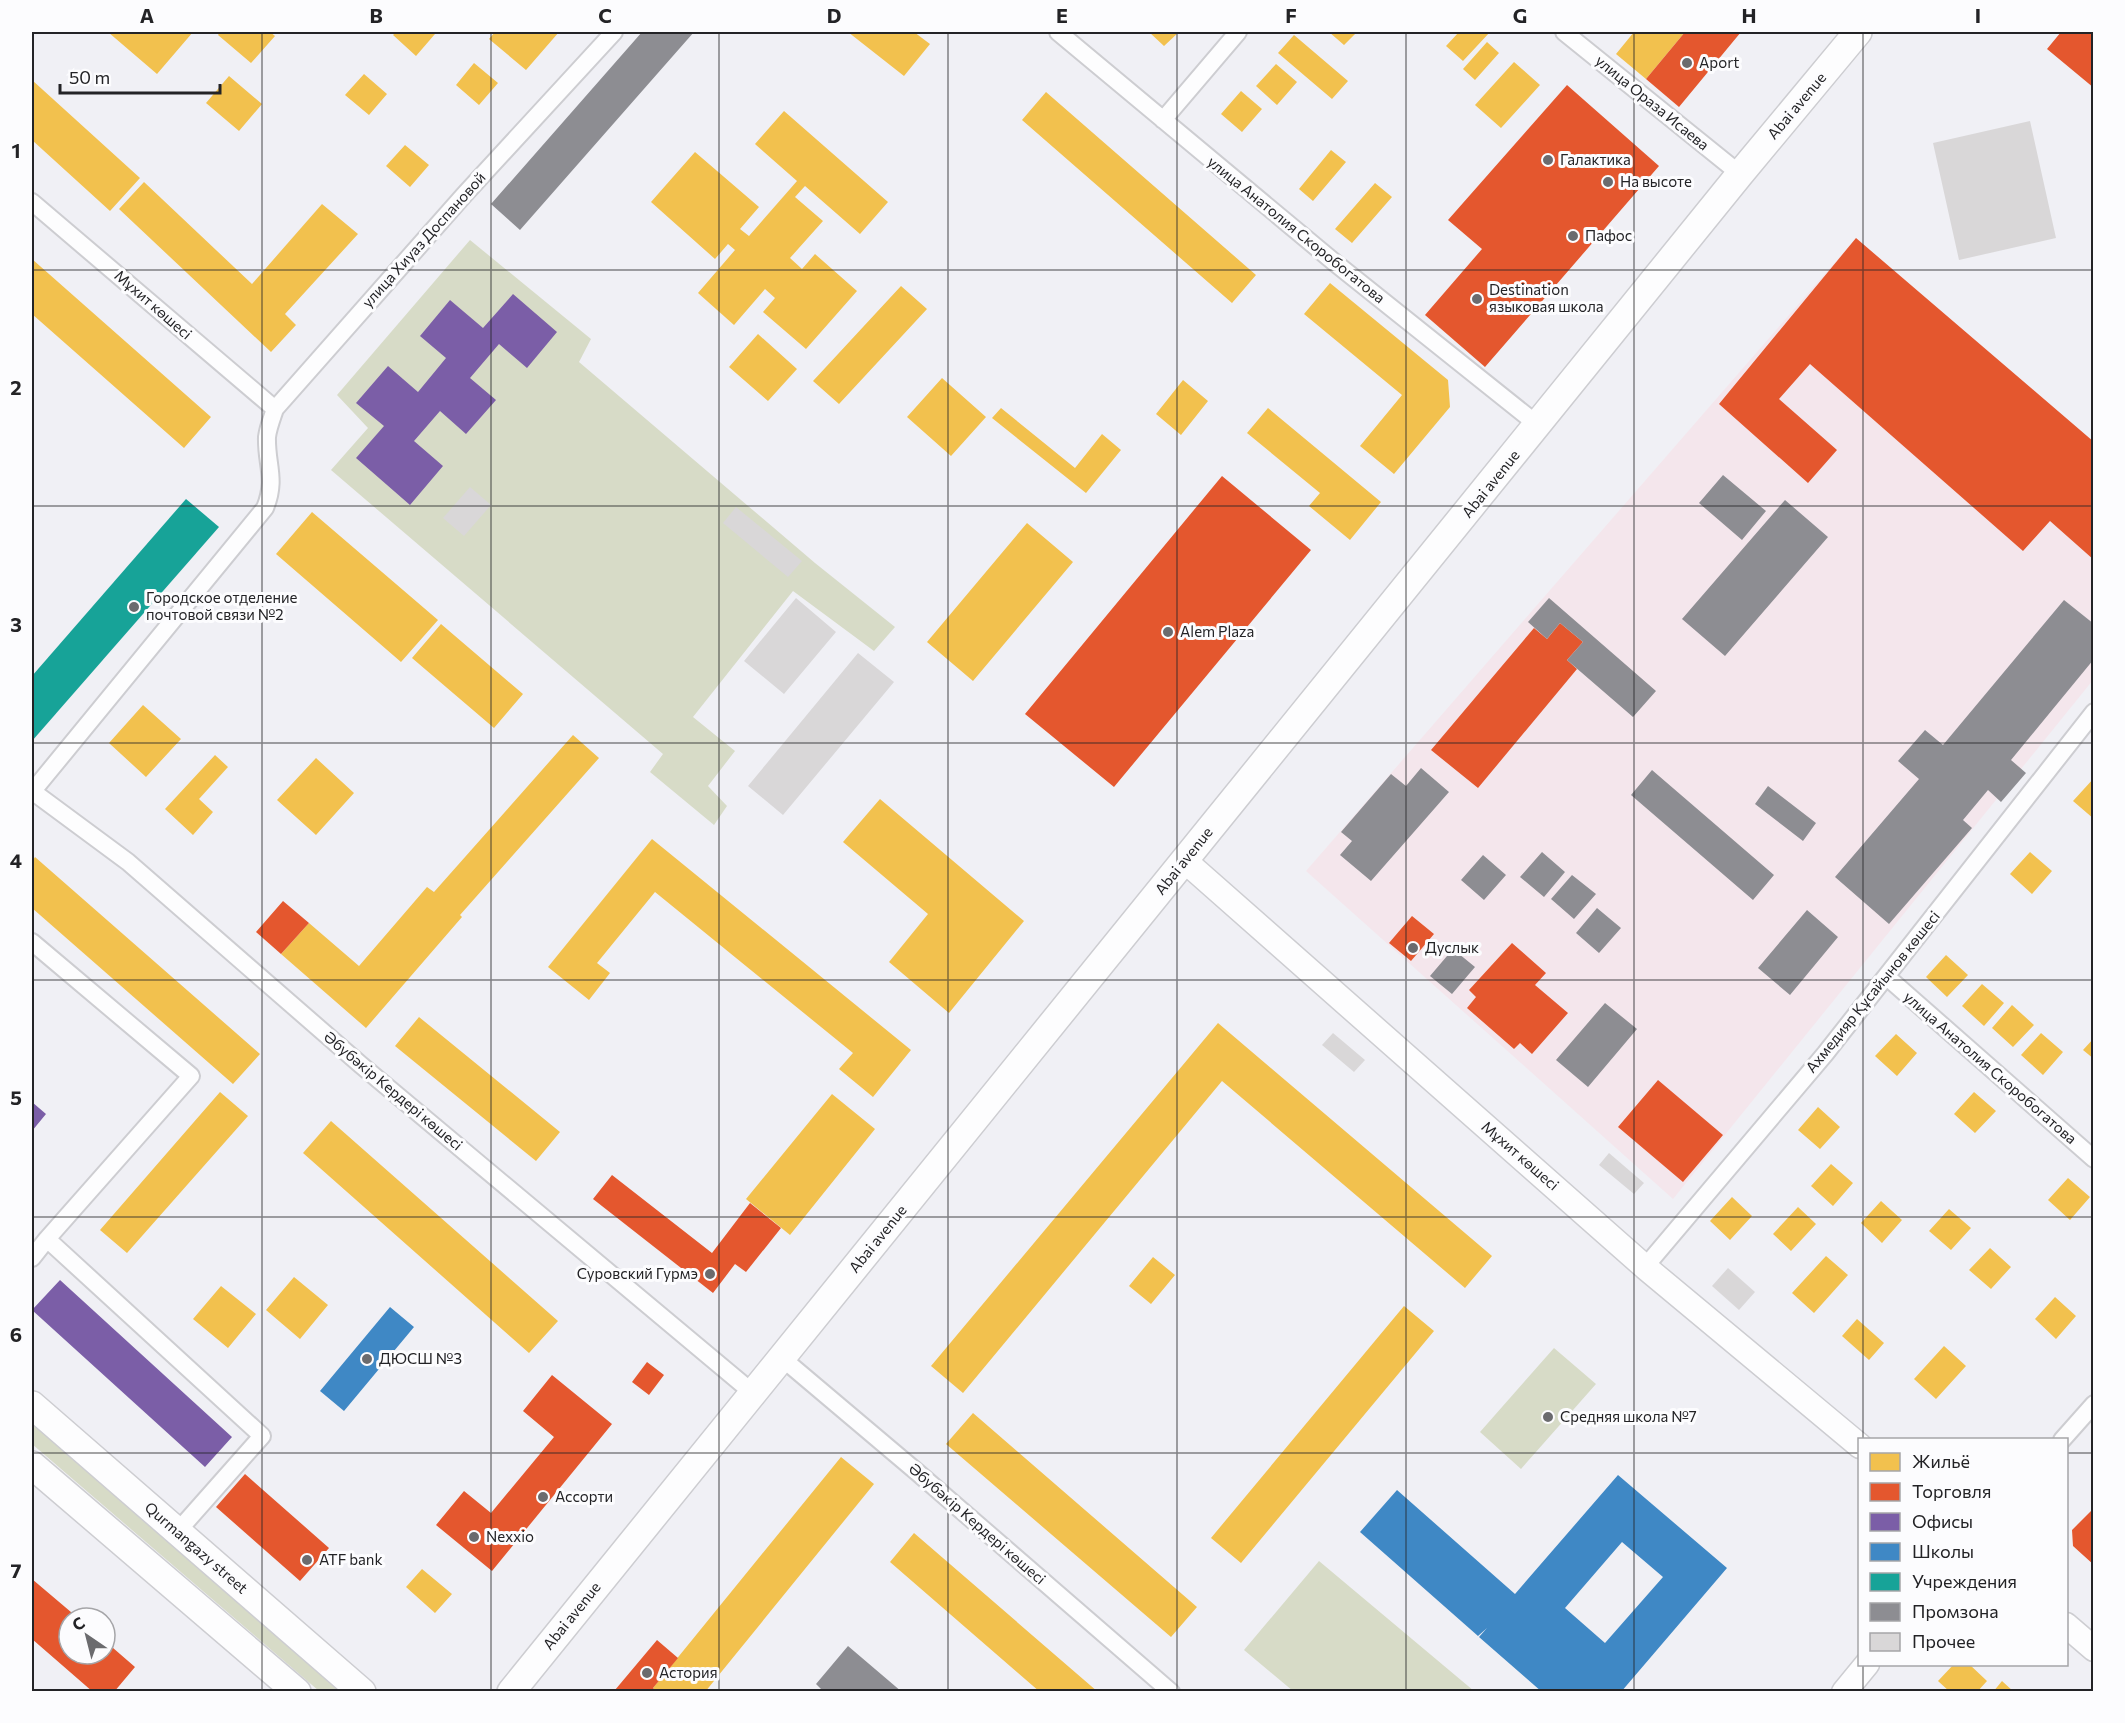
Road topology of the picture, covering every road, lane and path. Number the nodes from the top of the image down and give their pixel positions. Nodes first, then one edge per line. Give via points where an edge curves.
1 (615, 32) edge
2 (1058, 32) edge
3 (1238, 32) edge
4 (1564, 32) edge
5 (1858, 32) edge
6 (1162, 120) junction
7 (1740, 174) junction
8 (32, 202) edge
9 (274, 409) junction
10 (1538, 425) junction
11 (2094, 712) edge
12 (32, 791) edge
13 (1185, 861) junction
14 (32, 942) edge
15 (1887, 977) junction
16 (2094, 1159) edge
17 (47, 1239) junction
18 (32, 1258) edge
19 (1646, 1267) junction
20 (782, 1358) junction
21 (753, 1393) junction
22 (2094, 1404) edge
23 (32, 1405) edge
24 (2064, 1438) edge
25 (1858, 1444) edge
26 (32, 1465) edge
27 (177, 1532) junction
28 (2068, 1626) edge
29 (2094, 1649) edge
30 (1866, 1666) edge
31 (297, 1692) edge
32 (362, 1692) edge
33 (511, 1692) edge
34 (1171, 1692) edge
35 (1844, 1692) edge

1 - 9 street, улица Хиуаз Доспановой
2 - 6 street, улица Анатолия Скоробогатова
3 - 6 street
4 - 7 street, улица Ораза Исаева
5 - 7 main road, Abai avenue
6 - 10 street, улица Анатолия Скоробогатова
7 - 10 main road, Abai avenue
8 - 9 street, Мұхит көшесі
9 - 12 street, улица Хиуаз Доспановой via 267,436 271,488 265,508
10 - 13 main road, Abai avenue
11 - 15 street, Ахмедияр Құсайынов көшесі
12 - 21 street, Әбубәкір Кердері көшесі via 128,862 361,1065
13 - 19 street, Мұхит көшесі
13 - 20 main road, Abai avenue
14 - 17 street via 191,1076
15 - 16 street, улица Анатолия Скоробогатова
15 - 19 street, Ахмедияр Құсайынов көшесі
17 - 18 street
17 - 27 street via 262,1436
19 - 25 street, Мұхит көшесі
20 - 21 main road, Abai avenue
20 - 34 street, Әбубәкір Кердері көшесі
21 - 33 main road, Abai avenue
22 - 24 street
23 - 27 main road, Qurmangazy street
26 - 31 main road
27 - 32 main road, Qurmangazy street
28 - 29 street
30 - 35 street

